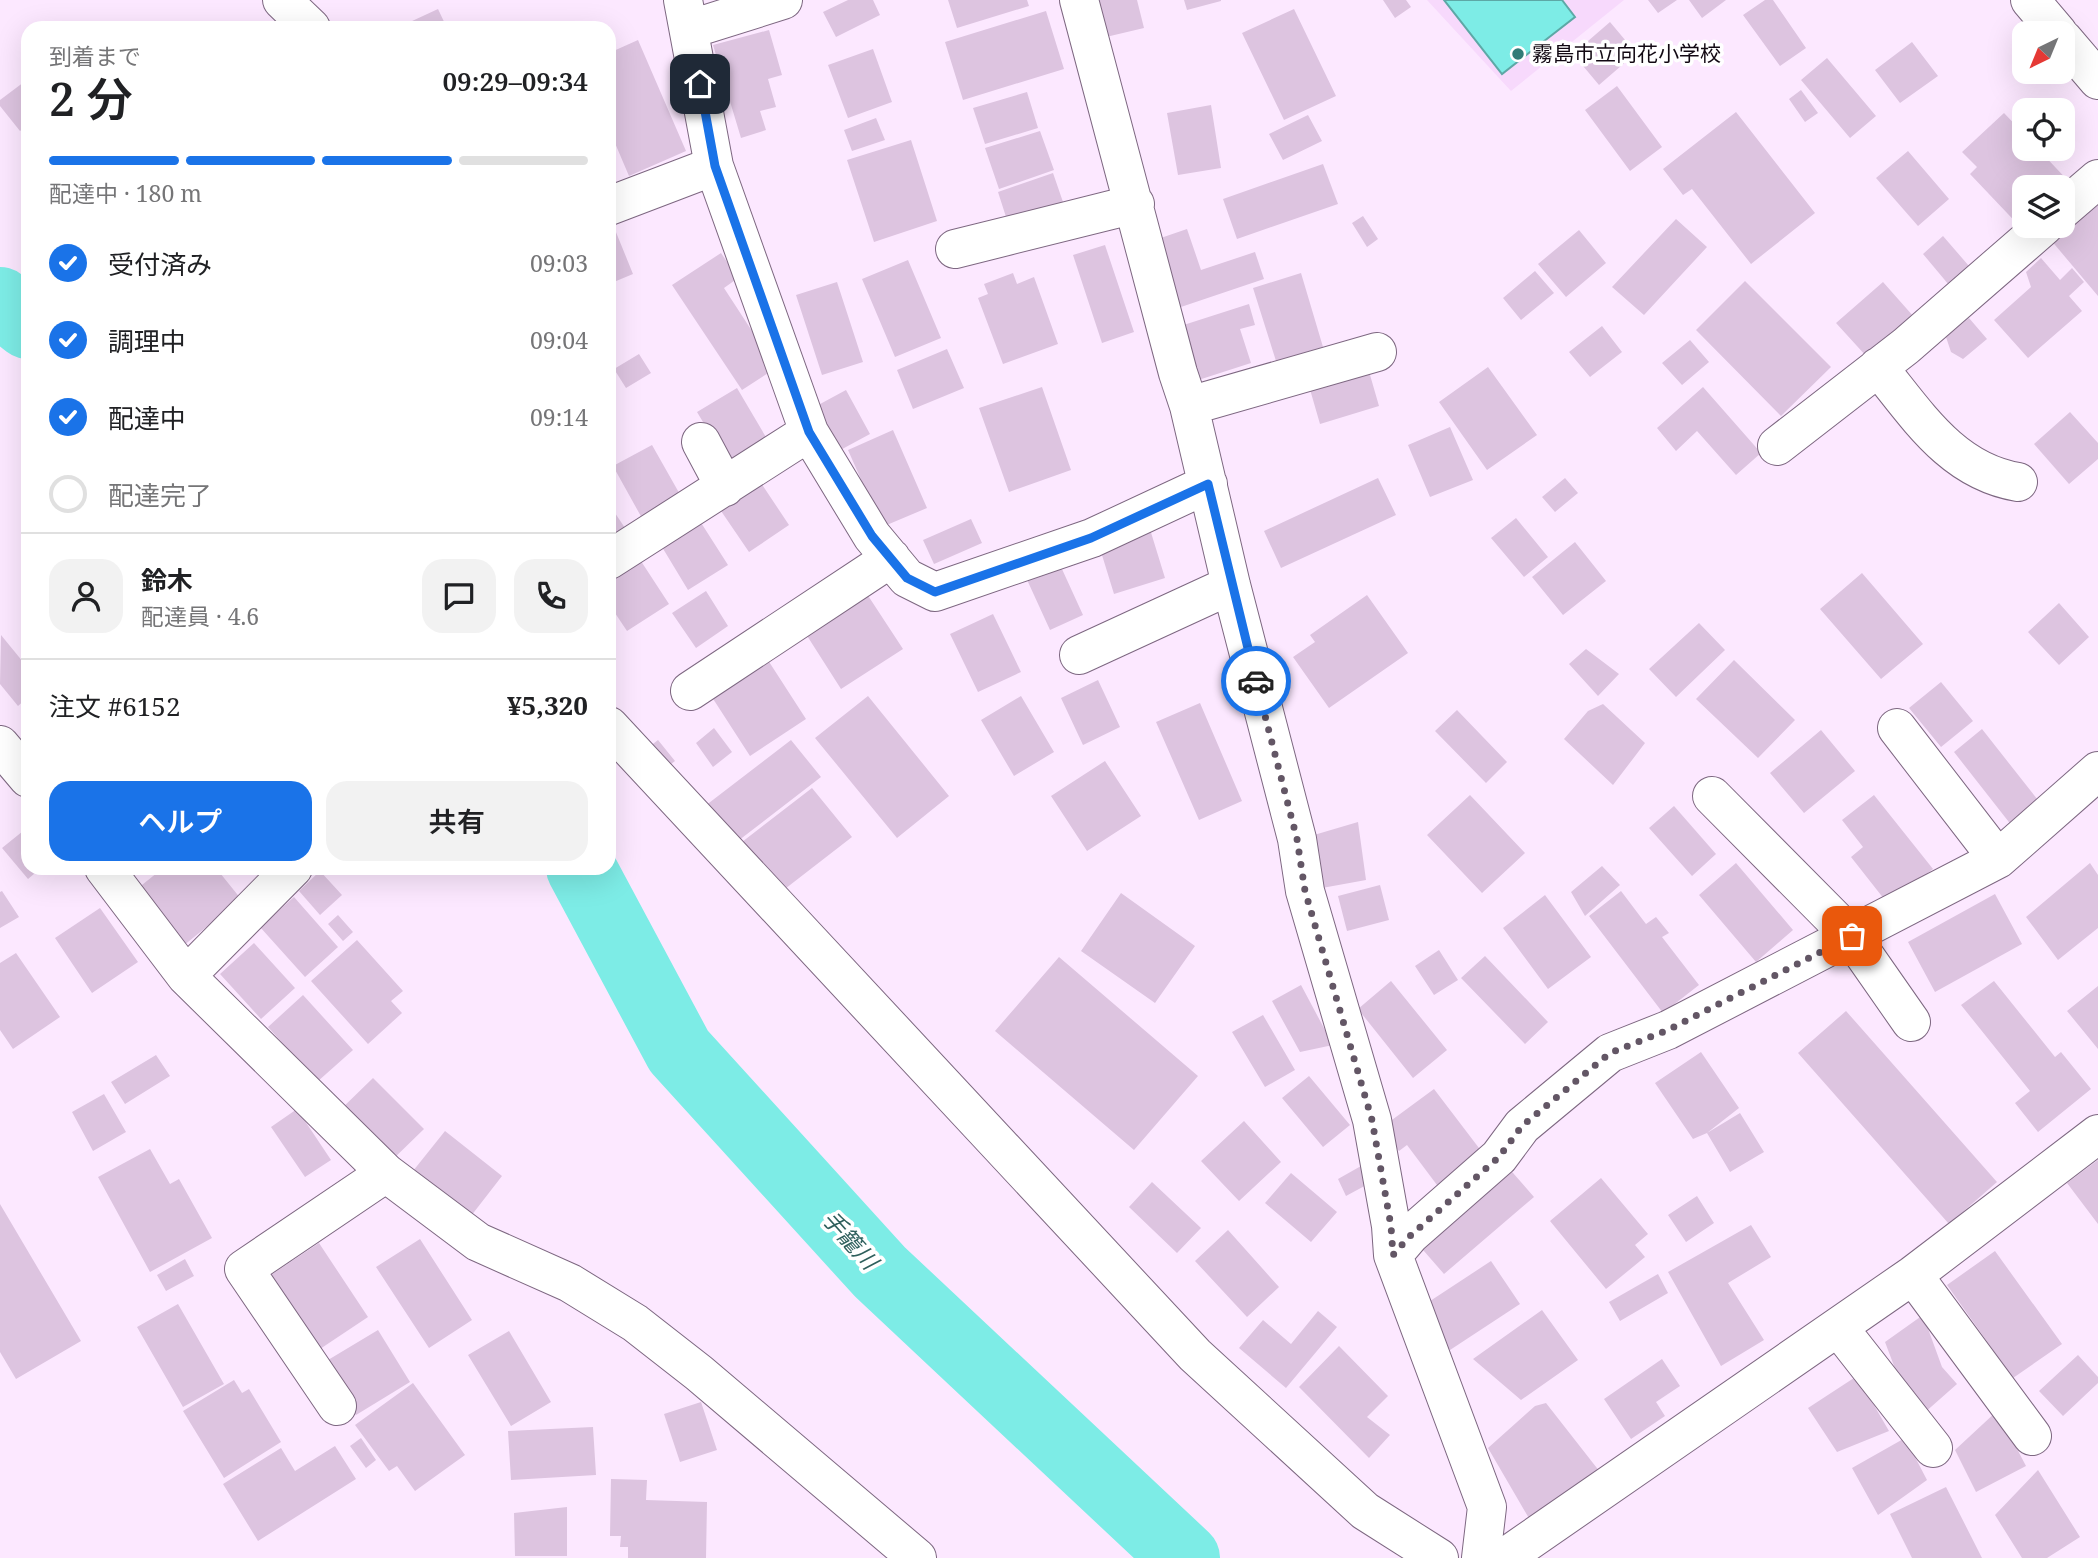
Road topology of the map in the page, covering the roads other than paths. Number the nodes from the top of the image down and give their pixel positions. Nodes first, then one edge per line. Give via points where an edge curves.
1 (282, 0) edge
2 (783, 0) edge
3 (1079, 0) edge
4 (2030, 0) edge
5 (687, 15) edge
6 (304, 21) edge
7 (2048, 21) edge
8 (2076, 54) edge
9 (2098, 80) edge
10 (715, 166) junction
11 (2098, 178) edge
12 (2075, 198) edge
13 (616, 203) edge
14 (1135, 204) junction
15 (2030, 238) edge
16 (955, 249) dead end
17 (1377, 352) dead end
18 (1878, 367) junction
19 (1189, 406) junction
20 (809, 432) junction
21 (701, 442) dead end
22 (1777, 446) dead end
23 (2018, 482) dead end
24 (1208, 484) junction
25 (725, 487) junction
26 (616, 556) edge
27 (891, 558) junction
28 (1231, 584) junction
29 (1079, 655) dead end
30 (690, 691) dead end
31 (1896, 728) dead end
32 (616, 734) edge
33 (0, 745) edge
34 (21, 770) edge
35 (2098, 771) edge
36 (1712, 796) dead end
37 (1998, 859) junction
38 (109, 875) edge
39 (286, 875) edge
40 (1852, 936) junction
41 (186, 976) junction
42 (1911, 1022) dead end
43 (2098, 1134) edge
44 (386, 1173) junction
45 (1393, 1255) junction
46 (1913, 1275) junction
47 (1838, 1327) junction
48 (337, 1406) dead end
49 (2032, 1436) dead end
50 (1934, 1448) dead end
51 (917, 1558) edge
52 (1439, 1558) edge
53 (1481, 1558) edge
54 (1504, 1558) edge

1 - 6 street
2 - 5 street
3 - 14 street
4 - 7 street
5 - 10 street
8 - 9 street
10 - 13 street
10 - 20 street
11 - 12 street
14 - 16 street
14 - 19 street
15 - 18 street
17 - 19 street
18 - 22 street
18 - 23 street via 1941,444 1978,471
19 - 24 street
20 - 25 street
20 - 27 street via 872,536
21 - 25 street
24 - 27 street via 1091,538 935,592 907,578
24 - 28 street
25 - 26 street
27 - 30 street
28 - 29 street
28 - 45 street via 1297,839 1305,891 1372,1120
31 - 37 street
32 - 52 street via 1195,1355 1365,1511
33 - 34 street
35 - 37 street
36 - 40 street
37 - 40 street
38 - 41 street
39 - 41 street
40 - 42 street
40 - 45 street via 1668,1030 1610,1053 1522,1126 1499,1157
41 - 44 street
43 - 46 street
44 - 48 street via 244,1269
44 - 51 street via 478,1242 570,1283 635,1323
45 - 53 street via 1487,1507
46 - 47 street
46 - 49 street
47 - 50 street
47 - 54 street

